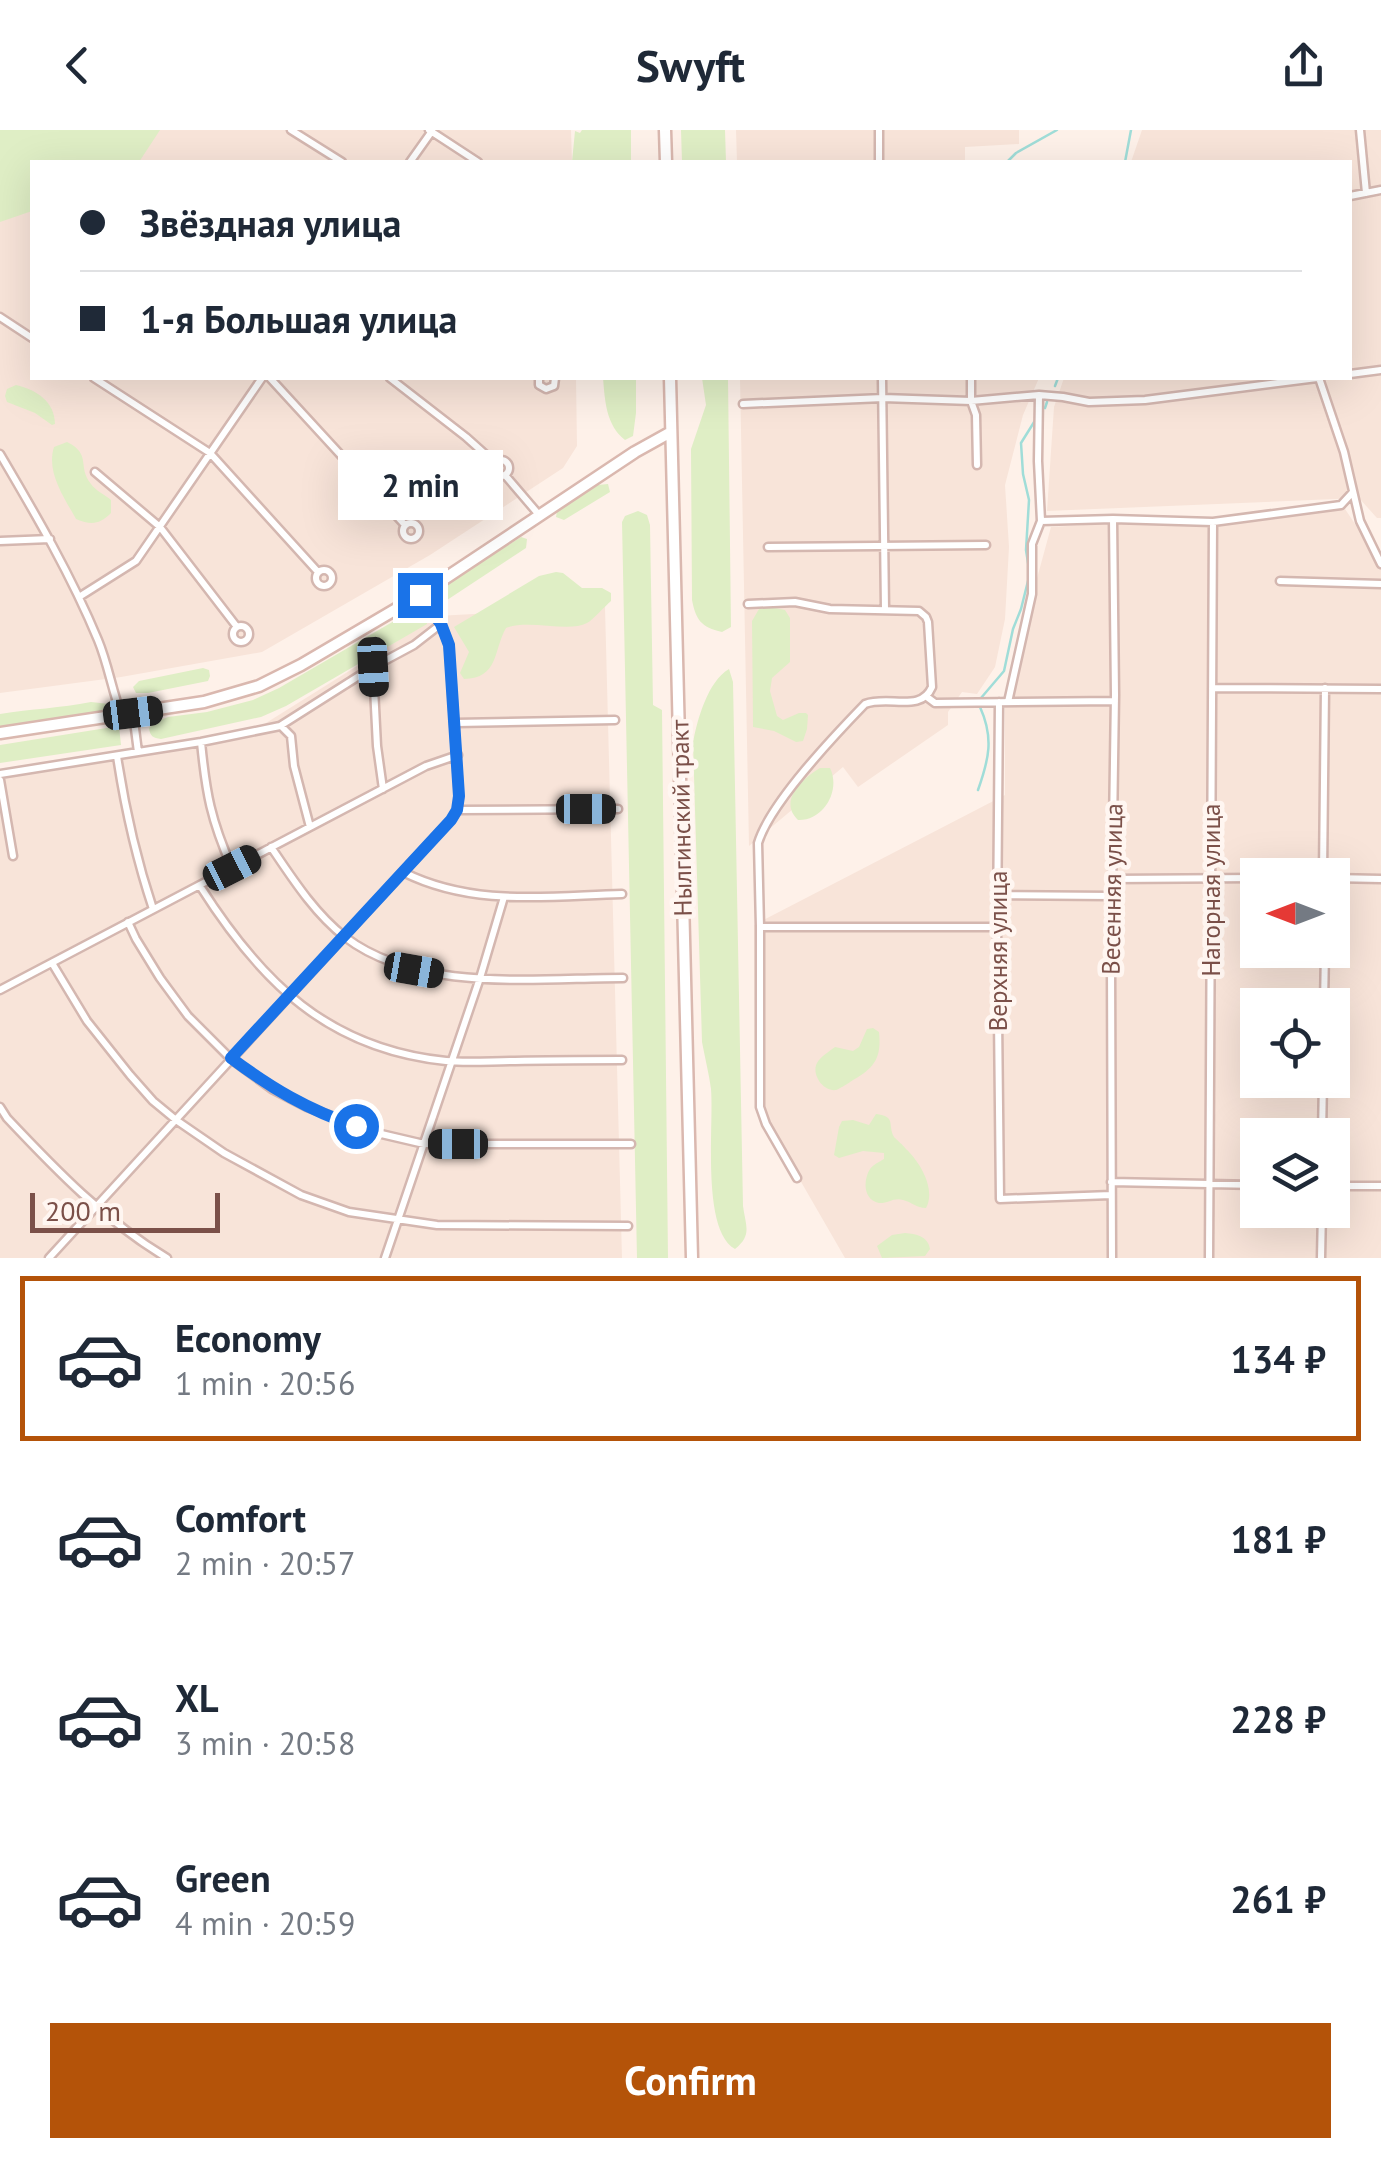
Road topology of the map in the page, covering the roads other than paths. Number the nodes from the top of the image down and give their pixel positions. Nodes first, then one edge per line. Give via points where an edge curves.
1 (291, 130) edge
2 (431, 130) edge
3 (665, 130) edge
4 (879, 130) edge
5 (1360, 130) edge
6 (339, 160) edge
7 (411, 160) edge
8 (475, 160) edge
9 (666, 160) edge
10 (879, 160) edge
11 (1381, 190) edge
12 (1366, 193) junction
13 (1352, 196) edge
14 (0, 317) edge
15 (30, 337) edge
16 (1381, 370) edge
17 (1352, 374) edge
18 (97, 380) edge
19 (261, 380) edge
20 (272, 380) edge
21 (393, 380) edge
22 (539, 380) edge
23 (554, 380) edge
24 (670, 380) edge
25 (882, 380) edge
26 (971, 380) edge
27 (1302, 380) edge
28 (1319, 380) edge
29 (1039, 396) junction
30 (882, 398) junction
31 (971, 401) junction
32 (743, 404) dead end
33 (671, 432) junction
34 (210, 452) junction
35 (0, 454) edge
36 (977, 465) dead end
37 (95, 472) dead end
38 (1353, 492) junction
39 (541, 516) junction
40 (1113, 519) junction
41 (1042, 521) junction
42 (1213, 522) junction
43 (405, 525) dead end
44 (160, 527) junction
45 (50, 538) junction
46 (0, 541) edge
47 (885, 545) junction
48 (986, 545) dead end
49 (768, 547) dead end
50 (1381, 564) edge
51 (318, 572) dead end
52 (1280, 581) dead end
53 (1381, 584) edge
54 (420, 595) junction
55 (79, 596) junction
56 (748, 604) dead end
57 (885, 609) junction
58 (441, 624) junction
59 (236, 625) dead end
60 (373, 667) junction
61 (1212, 688) junction
62 (1325, 688) junction
63 (1381, 689) edge
64 (928, 696) junction
65 (999, 702) junction
66 (1008, 702) junction
67 (1115, 702) junction
68 (127, 714) junction
69 (615, 720) dead end
70 (456, 724) junction
71 (280, 726) junction
72 (0, 732) edge
73 (201, 742) junction
74 (138, 752) junction
75 (117, 756) junction
76 (458, 756) junction
77 (0, 777) edge
78 (383, 789) junction
79 (618, 809) dead end
80 (457, 810) junction
81 (310, 826) junction
82 (270, 848) junction
83 (12, 856) dead end
84 (1323, 858) edge
85 (232, 868) junction
86 (403, 872) junction
87 (1210, 878) junction
88 (1240, 878) edge
89 (1350, 878) edge
90 (1112, 879) junction
91 (1381, 879) edge
92 (200, 886) junction
93 (622, 894) dead end
94 (997, 896) junction
95 (1112, 896) junction
96 (504, 897) junction
97 (153, 908) junction
98 (128, 922) junction
99 (997, 926) junction
100 (760, 927) junction
101 (344, 936) junction
102 (52, 963) junction
103 (480, 978) junction
104 (624, 978) dead end
105 (0, 990) edge
106 (288, 996) junction
107 (231, 1058) junction
108 (622, 1060) dead end
109 (451, 1062) junction
110 (0, 1108) edge
111 (176, 1120) junction
112 (424, 1144) junction
113 (631, 1144) dead end
114 (797, 1178) dead end
115 (1112, 1182) junction
116 (1211, 1184) junction
117 (1240, 1185) edge
118 (1350, 1186) edge
119 (1381, 1186) edge
120 (1112, 1196) junction
121 (96, 1206) junction
122 (396, 1220) junction
123 (628, 1226) dead end
124 (691, 1226) junction
125 (1322, 1228) edge
126 (49, 1258) edge
127 (167, 1258) edge
128 (385, 1258) edge
129 (692, 1258) edge
130 (700, 1258) edge
131 (1112, 1258) edge
132 (1209, 1258) edge
133 (1321, 1258) edge

1 - 6 street
2 - 7 street
2 - 8 street
3 - 9 main road
4 - 10 street
5 - 12 street
11 - 12 street
12 - 13 street
14 - 15 street
16 - 17 street
18 - 34 street
19 - 34 street
20 - 43 street
21 - 39 street via 494,463 508,463 505,474
22 - 23 street via 546,389
24 - 33 main road, Нылгинский тракт
25 - 30 street
26 - 31 street
27 - 29 street via 1144,400
28 - 38 street
29 - 31 street
29 - 41 street
30 - 31 street
30 - 32 street
30 - 47 street
31 - 36 street
33 - 39 main road
33 - 124 main road, Нылгинский тракт
34 - 44 street
34 - 51 street
35 - 45 street
37 - 44 street
38 - 42 street via 1341,505
38 - 50 street
39 - 54 main road
40 - 41 street
40 - 42 street
40 - 67 street, Весенняя улица
41 - 66 street via 1032,544 1032,594
42 - 61 street, Нагорная улица
44 - 55 street via 126,570
44 - 59 street
45 - 46 street
45 - 55 street
47 - 48 street
47 - 49 street
47 - 57 street
52 - 53 street
54 - 58 street
54 - 68 main road via 259,686
55 - 68 street
56 - 57 street
57 - 64 street via 926,616
58 - 60 street
58 - 70 street
60 - 71 street
60 - 78 street
61 - 62 street
61 - 87 street, Нагорная улица
62 - 63 street
62 - 84 street
64 - 65 street via 936,702
64 - 100 street via 865,704 777,808 758,843
65 - 66 street
65 - 94 street, Верхняя улица
66 - 67 street
67 - 90 street, Весенняя улица
68 - 72 main road
68 - 74 street
69 - 70 street
70 - 76 street
71 - 73 street
71 - 81 street via 291,736
73 - 74 street
73 - 85 street via 206,794
74 - 75 street
75 - 77 street
75 - 97 street via 136,858
76 - 78 street
76 - 80 street
77 - 83 street
78 - 81 street
79 - 80 street
80 - 86 street
81 - 82 street
82 - 85 street
82 - 101 street
85 - 92 street
86 - 96 street via 455,892
86 - 101 street
87 - 88 street
87 - 90 street
87 - 116 street, Нагорная улица
89 - 91 street
90 - 95 street, Весенняя улица
92 - 97 street
92 - 106 street via 249,956
93 - 96 street
94 - 95 street
94 - 99 street, Верхняя улица
95 - 115 street, Весенняя улица
96 - 103 street
97 - 98 street
98 - 102 street
98 - 107 street via 188,1016
99 - 100 street
99 - 120 street, Верхняя улица via 1000,1199
100 - 114 street via 760,1107
101 - 103 street via 414,970
101 - 106 street
102 - 105 street
102 - 111 street via 130,1076
103 - 104 street
103 - 109 street
106 - 107 street
106 - 109 street via 370,1044
107 - 111 street
107 - 112 street via 306,1107
108 - 109 street
109 - 112 street
110 - 121 street
111 - 121 street
111 - 122 street via 301,1195
112 - 113 street
112 - 122 street
115 - 116 street
115 - 120 street, Весенняя улица
116 - 117 street
116 - 132 street, Нагорная улица
118 - 119 street
120 - 131 street, Весенняя улица
121 - 126 street
121 - 127 street
122 - 123 street
122 - 128 street
124 - 129 main road, Нылгинский тракт
124 - 130 main road
125 - 133 street

